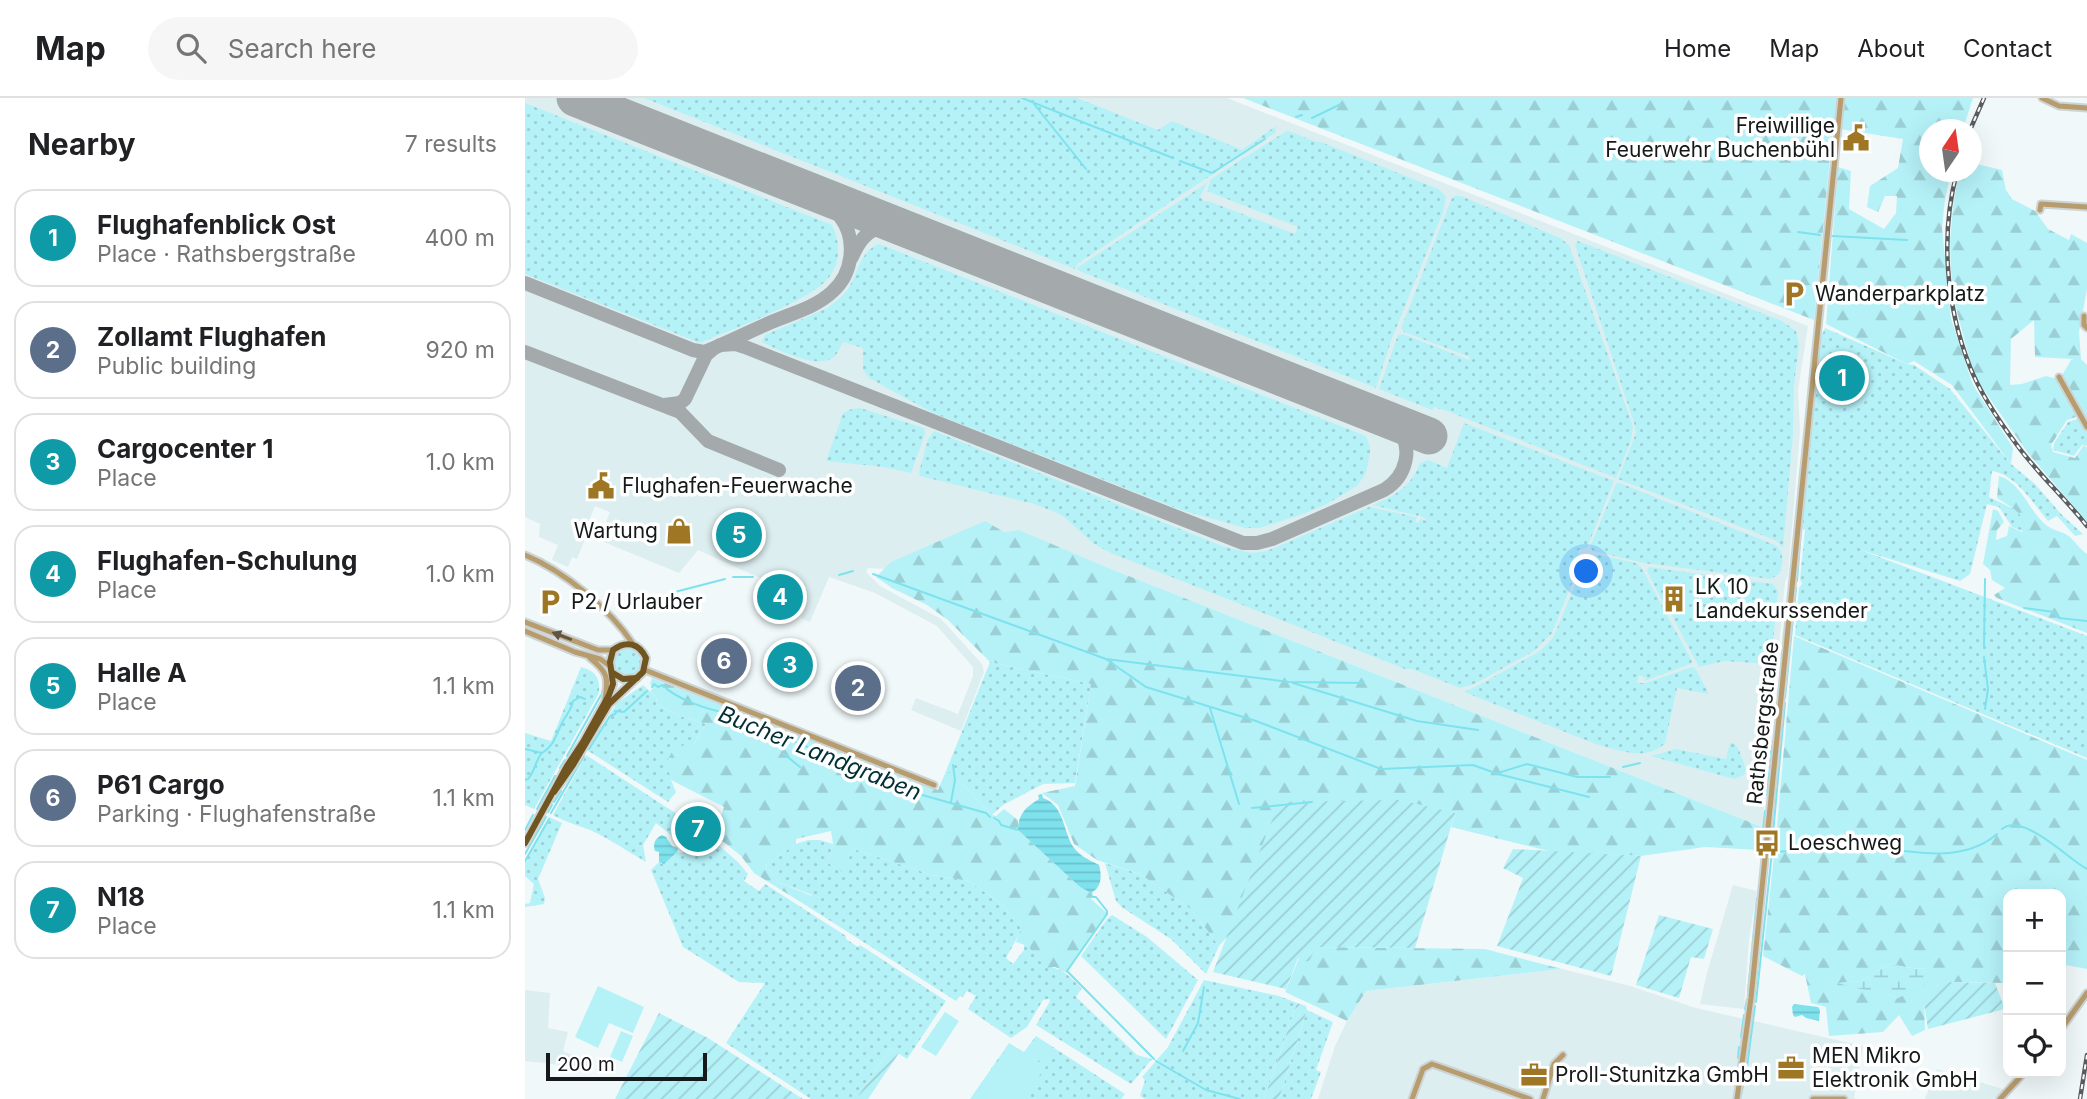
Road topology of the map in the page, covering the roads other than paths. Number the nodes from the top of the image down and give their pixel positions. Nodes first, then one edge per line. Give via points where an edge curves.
1 (1840, 98) edge
2 (2042, 98) edge
3 (2087, 108) edge
4 (2087, 207) edge
5 (2041, 210) dead end
6 (2084, 316) dead end
7 (2087, 328) edge
8 (2059, 377) dead end
9 (2087, 427) edge
10 (525, 555) edge
11 (525, 622) edge
12 (525, 631) edge
13 (633, 644) junction
14 (613, 650) junction
15 (588, 656) junction
16 (611, 669) junction
17 (645, 670) junction
18 (637, 678) junction
19 (604, 706) junction
20 (934, 785) dead end
21 (554, 792) junction
22 (525, 843) edge
23 (2087, 993) edge
24 (2066, 1022) edge
25 (1563, 1055) dead end
26 (2019, 1078) edge
27 (1412, 1099) edge
28 (1530, 1099) edge
29 (1543, 1099) edge
30 (1737, 1099) edge
31 (1813, 1099) edge
32 (1844, 1099) edge
33 (2000, 1099) edge

1 - 30 street, Rathsbergstraße via 1751,998
2 - 3 street via 2059,106
4 - 5 street via 2042,204
6 - 7 street
8 - 9 street
10 - 13 street via 572,583
14 -> 11 street via 598,650
12 - 15 street
13 - 14 main road
13 - 17 main road via 645,655
14 - 16 main road
15 - 16 street
15 - 19 street via 607,676
16 - 18 main road via 618,678
16 - 19 main road via 613,687
17 - 18 main road
17 - 20 street
18 - 21 main road via 607,707
19 - 21 main road
21 - 22 main road
23 - 24 street
25 - 29 street via 1554,1064
26 - 33 street
27 - 28 street via 1423,1069 1432,1064
31 - 32 street

